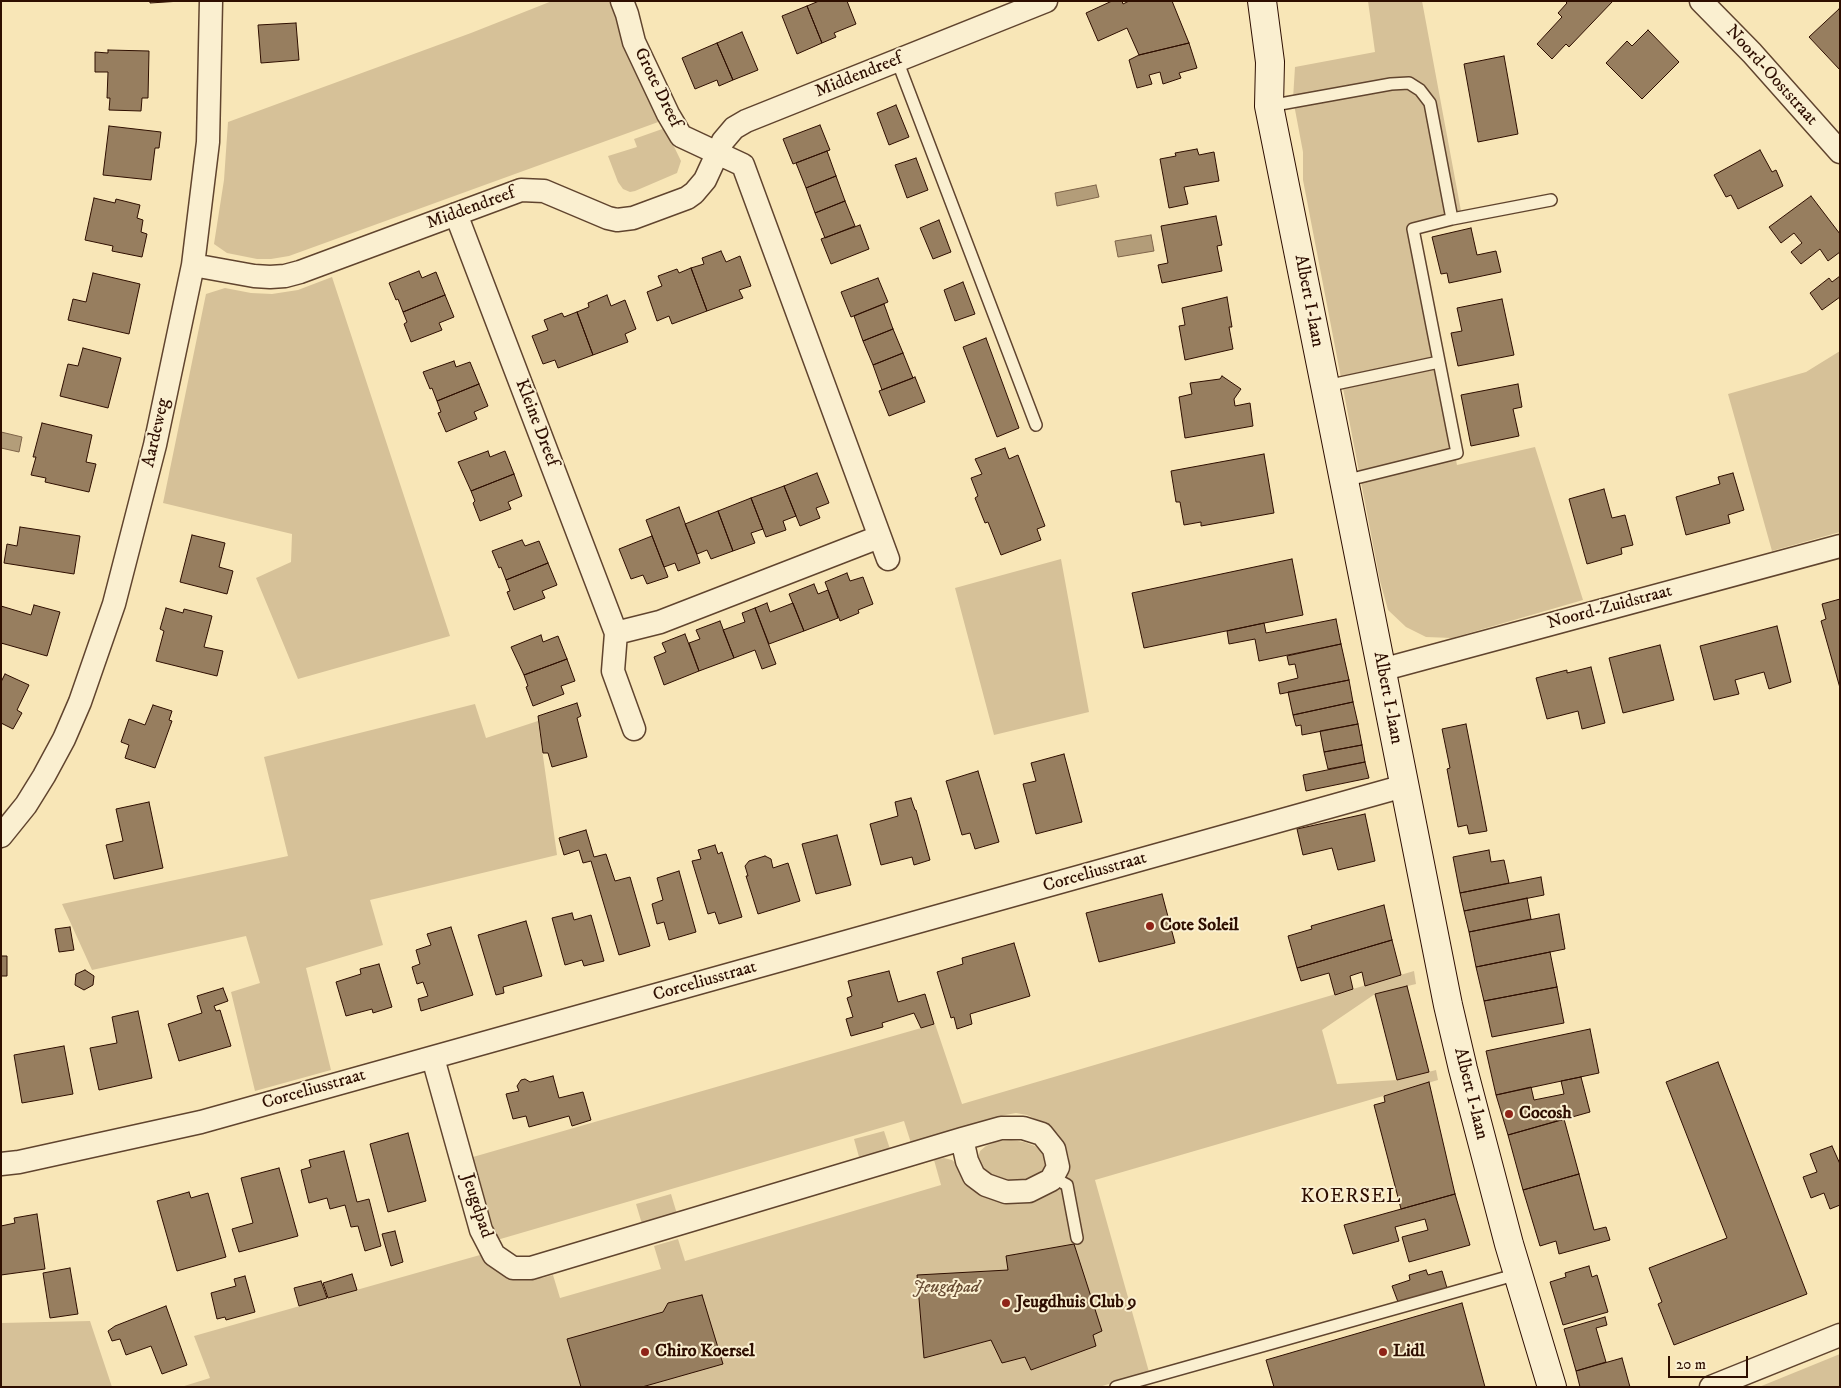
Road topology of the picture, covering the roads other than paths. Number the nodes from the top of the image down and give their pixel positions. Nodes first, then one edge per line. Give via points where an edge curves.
1 (211, 1) edge
2 (622, 1) edge
3 (1046, 1) edge
4 (1262, 1) edge
5 (1701, 1) edge
6 (897, 60) junction
7 (1269, 106) junction
8 (718, 152) junction
9 (1840, 152) edge
10 (1551, 200) dead end
11 (456, 214) junction
12 (1452, 220) junction
13 (193, 265) junction
14 (1439, 362) junction
15 (1326, 386) junction
16 (1036, 426) dead end
17 (1344, 481) junction
18 (879, 537) junction
19 (1840, 546) edge
20 (888, 559) dead end
21 (616, 633) junction
22 (1381, 670) junction
23 (634, 729) dead end
24 (1404, 786) junction
25 (1, 836) edge
26 (433, 1058) junction
27 (962, 1139) junction
28 (1, 1164) edge
29 (1052, 1177) junction
30 (1077, 1238) dead end
31 (1518, 1274) junction
32 (1840, 1335) edge
33 (1116, 1387) edge
34 (1552, 1387) edge
35 (1711, 1387) edge

1 - 13 street, Aardeweg via 208,142
2 - 8 street, Grote Dreef via 634,42 681,136
3 - 6 street, Middendreef
4 - 7 street, Albert I-laan via 1270,62
5 - 9 street, Noord-Ooststraat
6 - 8 street, Middendreef via 746,121 727,135
6 - 16 lane
7 - 12 lane via 1409,82 1430,103
7 - 15 street, Albert I-laan
8 - 11 street, Middendreef via 705,180 694,193 625,220 608,218 544,191 533,190 521,190
8 - 18 street via 743,166
10 - 12 lane
11 - 13 street, Middendreef via 285,276 254,276
11 - 21 street, Kleine Dreef
12 - 14 lane via 1413,228
13 - 25 street, Aardeweg via 155,445 114,604 64,739 26,805
14 - 15 lane
14 - 17 lane via 1457,453
15 - 17 street, Albert I-laan
17 - 22 street, Albert I-laan
18 - 20 street
18 - 21 street via 660,622
19 - 22 street, Noord-Zuidstraat
21 - 23 street, Kleine Dreef via 613,671
22 - 24 street, Albert I-laan
24 - 26 street, Corceliusstraat
24 - 31 street, Albert I-laan via 1448,1005
26 - 27 street, Jeugdpad via 481,1230 494,1255 513,1268 531,1268
26 - 28 street, Corceliusstraat via 201,1122
27 - 29 street via 974,1176 986,1185 1006,1192 1029,1191
27 - 29 street, Jeugdpad via 1001,1128 1023,1128 1042,1134 1054,1149 1058,1167
29 - 30 lane via 1067,1185
31 - 33 lane
31 - 34 street, Albert I-laan
32 - 35 street

